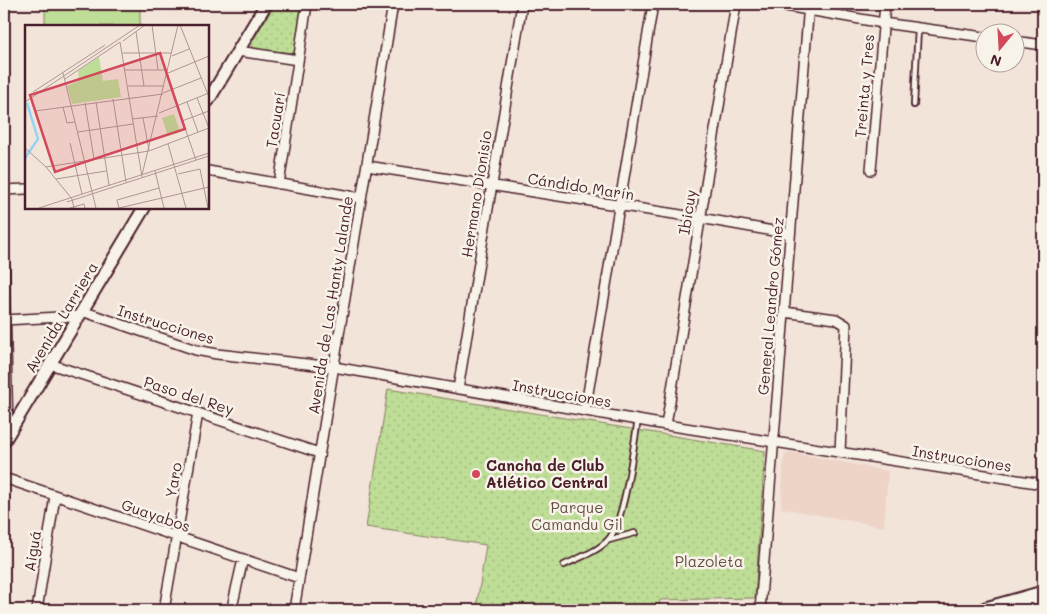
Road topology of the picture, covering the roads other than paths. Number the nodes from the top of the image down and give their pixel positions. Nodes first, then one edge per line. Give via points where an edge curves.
1 (266, 4) edge
2 (307, 4) edge
3 (393, 4) edge
4 (522, 4) edge
5 (653, 4) edge
6 (736, 4) edge
7 (774, 4) edge
8 (885, 4) edge
9 (809, 6) edge
10 (883, 23) junction
11 (918, 28) junction
12 (974, 36) edge
13 (1024, 42) edge
14 (1043, 45) edge
15 (238, 51) junction
16 (298, 60) junction
17 (209, 99) edge
18 (914, 105) dead end
19 (367, 166) junction
20 (870, 170) dead end
21 (209, 171) edge
22 (279, 184) junction
23 (491, 186) junction
24 (25, 189) edge
25 (4, 190) edge
26 (361, 198) junction
27 (619, 206) junction
28 (143, 209) edge
29 (700, 218) junction
30 (790, 234) junction
31 (4, 261) edge
32 (784, 312) junction
33 (80, 314) junction
34 (4, 320) edge
35 (50, 364) junction
36 (334, 367) junction
37 (458, 389) junction
38 (585, 411) junction
39 (198, 413) junction
40 (638, 420) junction
41 (666, 425) junction
42 (6, 438) edge
43 (773, 440) junction
44 (840, 452) junction
45 (319, 453) junction
46 (4, 478) edge
47 (1043, 484) edge
48 (54, 496) junction
49 (635, 533) dead end
50 (176, 537) junction
51 (608, 540) junction
52 (243, 559) junction
53 (564, 565) dead end
54 (299, 578) junction
55 (1043, 594) edge
56 (233, 603) dead end
57 (36, 610) edge
58 (164, 610) edge
59 (294, 610) edge
60 (760, 610) edge
61 (986, 610) edge

1 - 15 street
2 - 16 street, Tacuarí
3 - 19 street, Avenida de Las Hanty Lalande
4 - 23 street, Hermano Dionisio
5 - 27 street
6 - 29 street, Ibicuy
7 - 9 street
8 - 10 street, Treinta y Tres
9 - 10 street
9 - 30 street, General Leandro Gómez
10 - 11 street
10 - 20 street, Treinta y Tres
11 - 12 street
11 - 18 lane
13 - 14 street
15 - 16 street
15 - 17 street
16 - 22 street, Tacuarí
19 - 23 street, Cándido Marín
19 - 26 street, Avenida de Las Hanty Lalande
21 - 22 street
22 - 26 street
23 - 27 street, Cándido Marín
23 - 37 street, Hermano Dionisio
24 - 25 street
26 - 36 street, Avenida de Las Hanty Lalande
27 - 29 street, Cándido Marín
27 - 38 street
28 - 33 street, Avenida Larriera
29 - 30 street, Cándido Marín
29 - 41 street, Ibicuy
30 - 32 street, General Leandro Gómez
31 - 34 street
32 - 43 street, General Leandro Gómez
32 - 44 street via 836,319 846,325
33 - 34 street, Instrucciones
33 - 35 street, Avenida Larriera
33 - 36 street, Instrucciones via 196,350
34 - 42 street
35 - 39 street, Paso del Rey
35 - 42 street, Avenida Larriera
36 - 37 street, Instrucciones
36 - 45 street, Avenida de Las Hanty Lalande
37 - 38 street, Instrucciones
38 - 40 street, Instrucciones
39 - 45 street, Paso del Rey
39 - 50 street, Yaro
40 - 41 street, Instrucciones
40 - 51 lane via 619,520
41 - 43 street, Instrucciones
43 - 44 street, Instrucciones
43 - 60 street, General Leandro Gómez
44 - 47 street, Instrucciones
45 - 54 street, Avenida de Las Hanty Lalande
46 - 48 street, Guayabos
48 - 50 street, Guayabos
48 - 57 street, Aiguá
49 - 51 lane
50 - 52 street, Guayabos
50 - 58 street, Yaro
51 - 53 lane
52 - 54 street, Guayabos
52 - 56 street
54 - 59 street, Avenida de Las Hanty Lalande
55 - 61 highway

